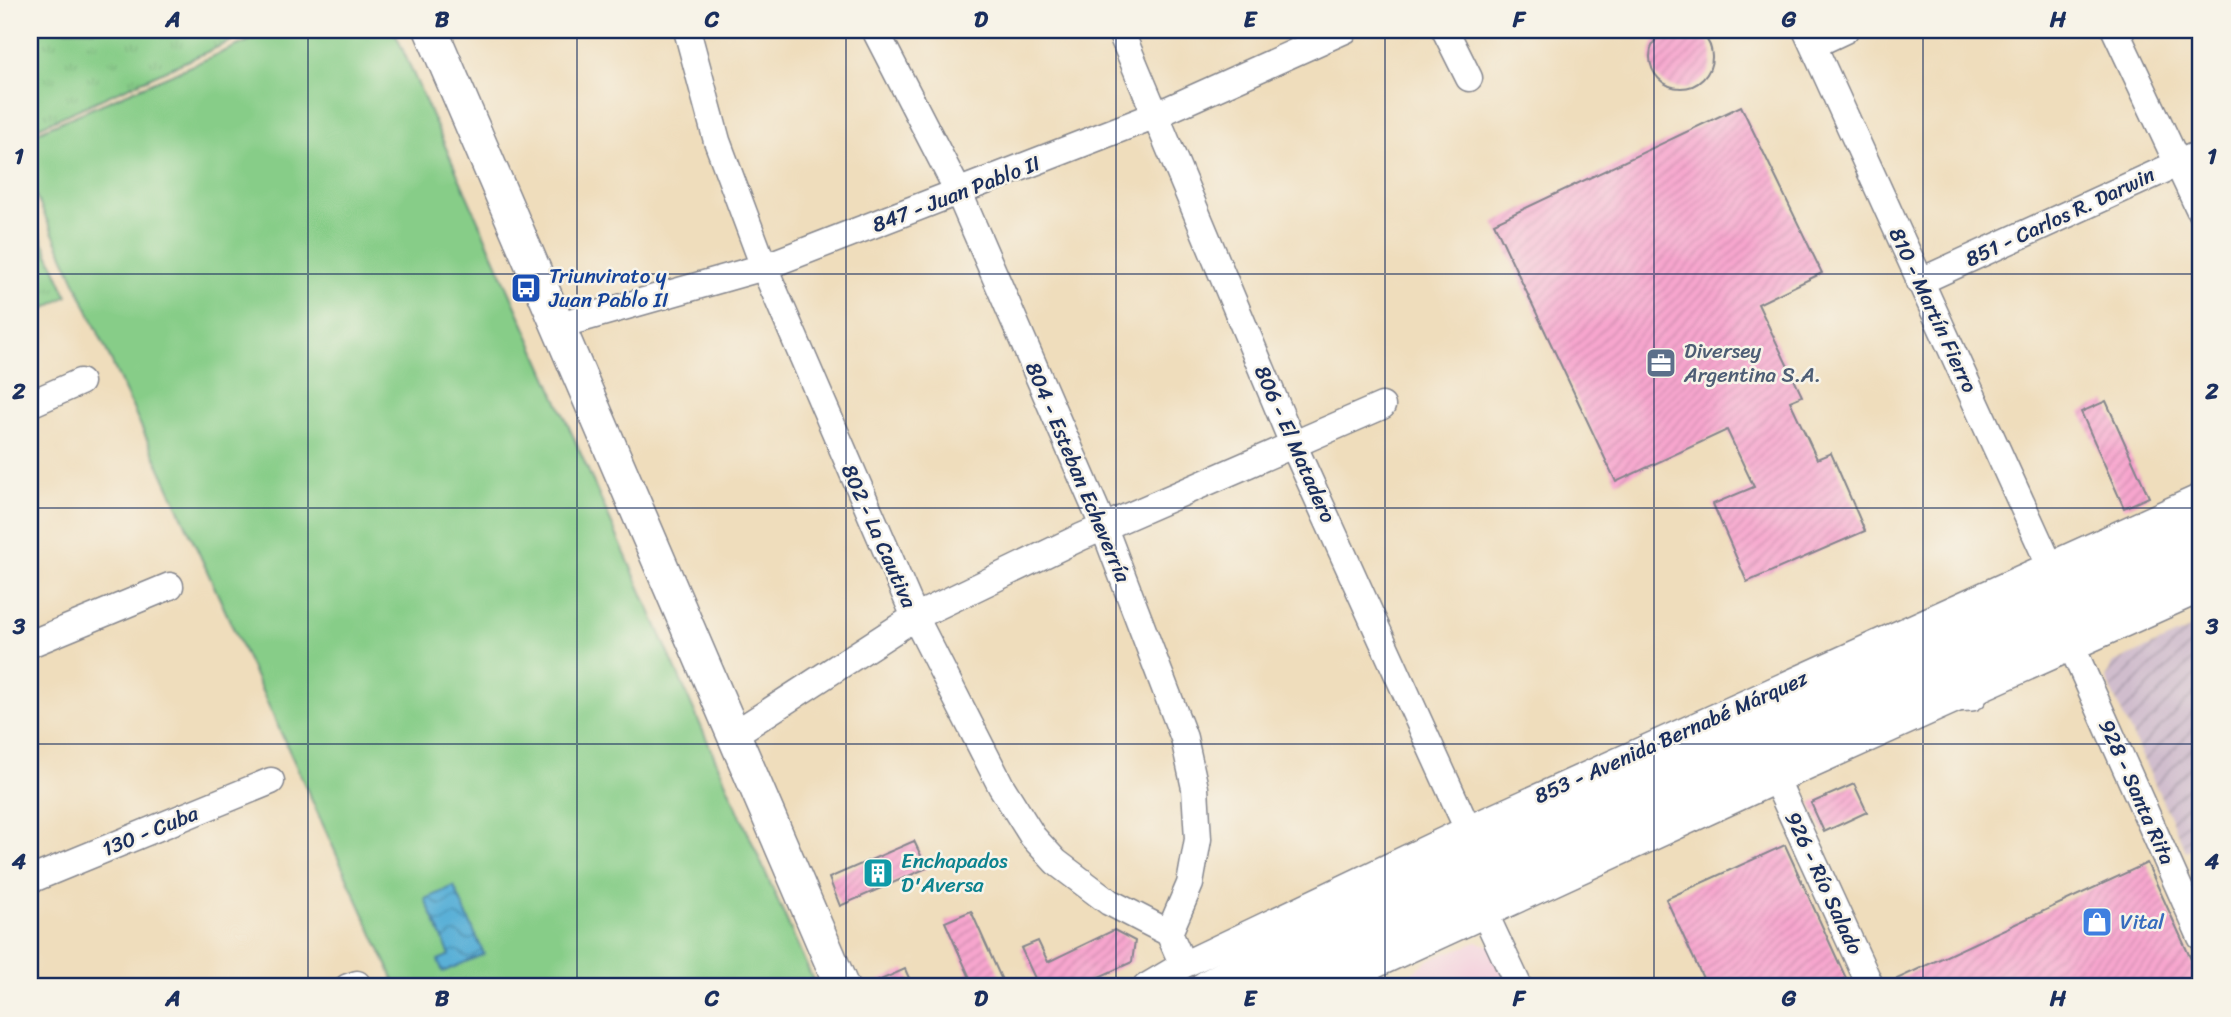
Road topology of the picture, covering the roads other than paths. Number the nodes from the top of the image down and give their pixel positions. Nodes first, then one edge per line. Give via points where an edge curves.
1 (431, 30) edge
2 (687, 30) edge
3 (875, 30) edge
4 (1120, 30) edge
5 (1345, 30) edge
6 (1445, 30) edge
7 (1845, 30) edge
8 (2115, 30) edge
9 (1809, 37) edge
10 (1469, 78) dead end
11 (1156, 116) junction
12 (2201, 153) edge
13 (2177, 164) junction
14 (959, 193) junction
15 (2201, 213) edge
16 (764, 267) junction
17 (1919, 282) junction
18 (556, 326) junction
19 (80, 382) dead end
20 (30, 404) edge
21 (1382, 406) dead end
22 (1293, 444) junction
23 (2201, 497) edge
24 (2201, 527) edge
25 (1104, 528) junction
26 (2201, 561) edge
27 (2055, 578) junction
28 (170, 586) dead end
29 (2201, 589) edge
30 (915, 617) junction
31 (30, 644) edge
32 (2072, 647) junction
33 (1971, 694) junction
34 (1896, 699) junction
35 (733, 735) junction
36 (1776, 780) junction
37 (271, 781) dead end
38 (1473, 842) junction
39 (30, 880) edge
40 (1485, 914) junction
41 (1169, 933) junction
42 (2201, 937) edge
43 (1195, 976) edge
44 (842, 987) edge
45 (1146, 987) edge
46 (1264, 987) edge
47 (1327, 987) edge
48 (1519, 987) edge
49 (1871, 987) edge

1 - 18 main road
2 - 16 street, 802 - La Cautiva via 717,141
3 - 14 street, 804 - Esteban Echeverría
4 - 11 street, 806 - El Matadero
5 - 11 street, 847 - Juan Pablo II
6 - 10 street
7 - 9 street
8 - 13 street
9 - 17 street, 810 - Martín Fierro
11 - 14 street, 847 - Juan Pablo II
11 - 22 street, 806 - El Matadero
12 - 13 street, 851 - Carlos R. Darwin
13 - 15 street
13 - 17 street, 851 - Carlos R. Darwin
14 - 16 street, 847 - Juan Pablo II
14 - 25 street, 804 - Esteban Echeverría
16 - 18 street, 847 - Juan Pablo II
16 - 30 street, 802 - La Cautiva
17 - 27 street, 810 - Martín Fierro
18 - 35 main road
19 - 20 street
21 - 22 street
22 - 25 street
22 - 38 street, 806 - El Matadero
23 - 27 street, 853 - Avenida Bernabé Márquez
24 - 27 main road, 853 - Avenida Bernabé Márquez
25 - 30 street
25 - 41 street, 804 - Esteban Echeverría via 1176,713 1195,788 1195,864
26 - 34 main road
27 - 38 main road, 853 - Avenida Bernabé Márquez
28 - 31 street
29 - 32 street
30 - 35 street
30 - 41 street, 802 - La Cautiva via 1001,786 1033,837 1083,885
32 - 33 street
32 - 42 street, 928 - Santa Rita
33 - 34 main road
33 - 36 street
34 - 46 main road
35 - 44 main road
36 - 40 street
36 - 49 street, 926 - Río Salado
37 - 39 street, 130 - Cuba
38 - 43 main road, 853 - Avenida Bernabé Márquez via 1276,950
40 - 47 street
40 - 48 street
41 - 43 street
43 - 45 street, 853 - Avenida Bernabé Márquez

